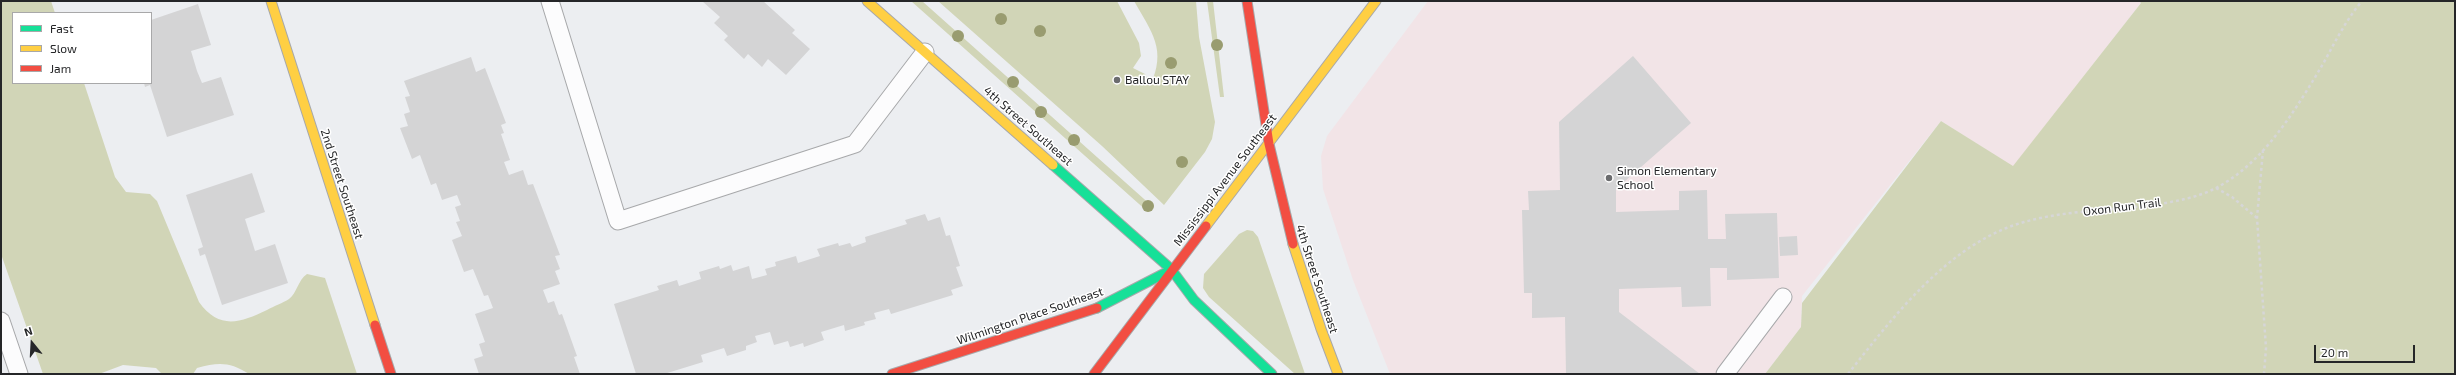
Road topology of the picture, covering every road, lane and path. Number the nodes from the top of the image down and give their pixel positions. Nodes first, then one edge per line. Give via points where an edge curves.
1 (271, 1) edge
2 (550, 1) edge
3 (867, 1) edge
4 (1247, 1) edge
5 (1376, 1) edge
6 (2362, 1) edge
7 (925, 52) junction
8 (1268, 143) junction
9 (2264, 150) junction
10 (2216, 188) junction
11 (2257, 218) junction
12 (1171, 269) junction
13 (1783, 297) dead end
14 (1, 321) edge
15 (19, 374) edge
16 (391, 374) edge
17 (892, 374) edge
18 (1094, 374) edge
19 (1272, 374) edge
20 (1338, 374) edge
21 (1725, 374) edge
22 (1848, 374) edge
23 (2264, 374) edge

1 - 16 street, 2nd Street Southeast
2 - 7 lane via 618,221 855,144
3 - 7 street, 4th Street Southeast
4 - 8 street, 4th Street Southeast via 1252,56
5 - 8 street, Mississippi Avenue Southeast
6 - 9 path, Oxon Run Trail via 2342,28 2302,98
7 - 12 street, 4th Street Southeast
8 - 12 street, Mississippi Avenue Southeast
8 - 20 street, 4th Street Southeast via 1282,210 1321,331
9 - 10 path, Oxon Run Trail via 2241,171
9 - 11 path
10 - 11 path via 2232,197
10 - 22 path, Oxon Run Trail via 2194,197 2166,202 2049,216 2023,222 1998,233 1951,263 1926,285 1879,335
11 - 23 path via 2266,348
12 - 17 street, Wilmington Place Southeast via 1102,306
12 - 18 street, Mississippi Avenue Southeast
12 - 19 street, 4th Street Southeast via 1194,300
13 - 21 lane
14 - 15 lane

